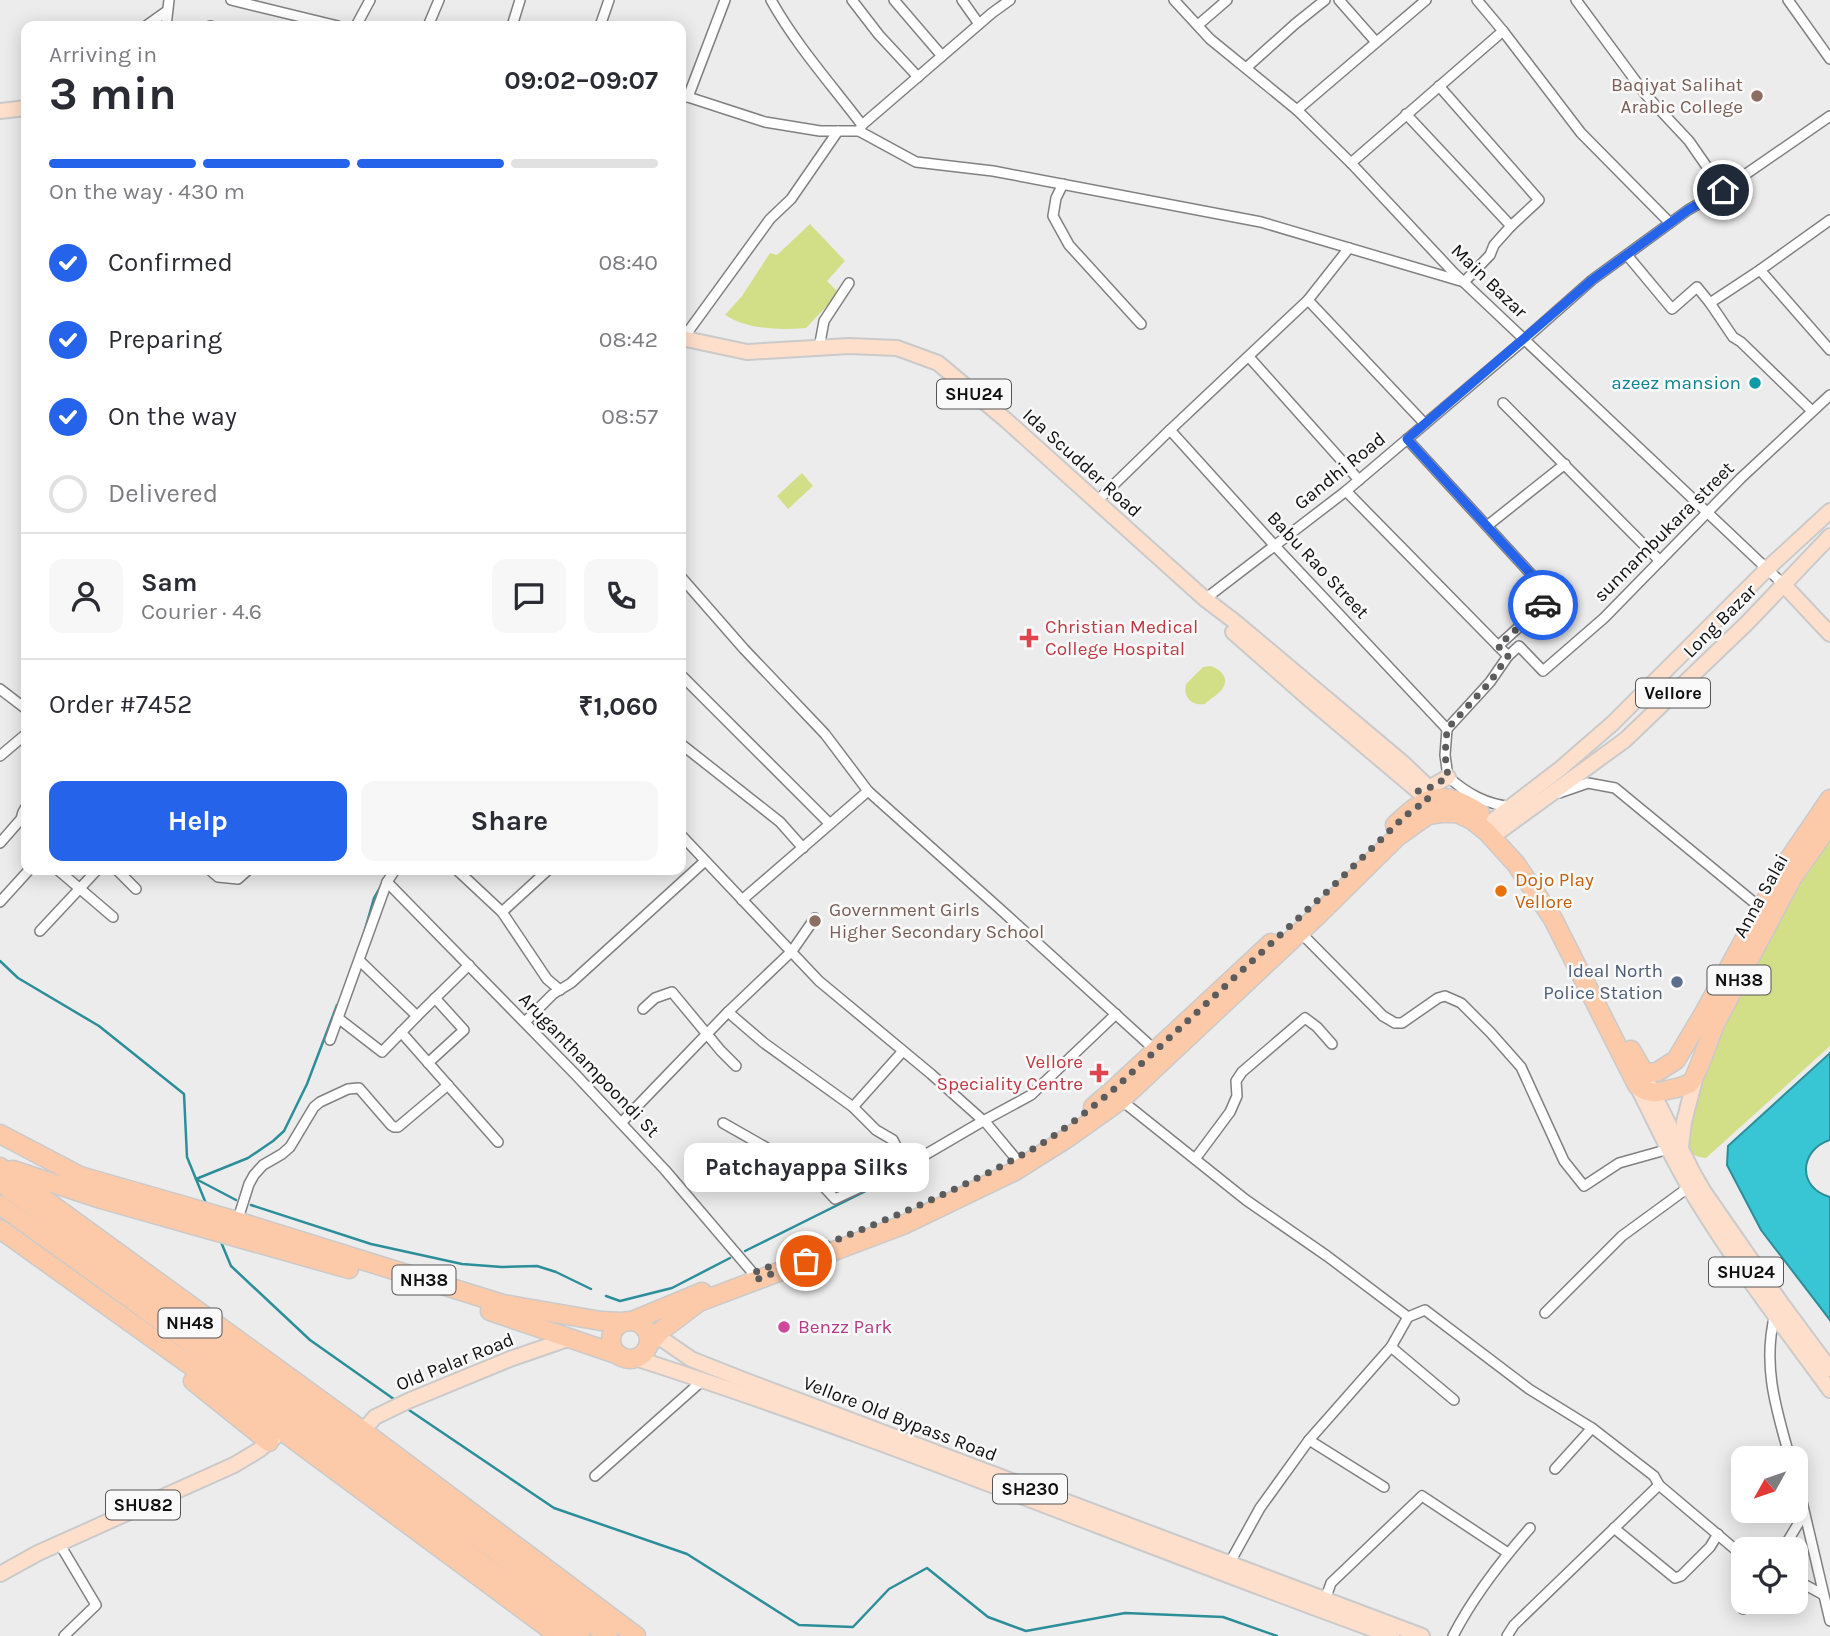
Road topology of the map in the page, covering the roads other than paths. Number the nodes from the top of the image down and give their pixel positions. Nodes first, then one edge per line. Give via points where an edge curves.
1 (169, 0) edge
2 (231, 0) edge
3 (286, 0) edge
4 (370, 0) edge
5 (439, 0) edge
6 (520, 0) edge
7 (609, 0) edge
8 (725, 0) edge
9 (772, 0) edge
10 (852, 0) edge
11 (894, 0) edge
12 (962, 0) edge
13 (1010, 0) edge
14 (1174, 0) edge
15 (1227, 0) edge
16 (1325, 0) edge
17 (1339, 0) edge
18 (1426, 0) edge
19 (1477, 0) edge
20 (1576, 0) edge
21 (1788, 0) edge
22 (167, 11) junction
23 (280, 11) junction
24 (153, 21) edge
25 (166, 21) edge
26 (319, 21) edge
27 (359, 21) edge
28 (430, 21) edge
29 (514, 21) edge
30 (602, 21) edge
31 (979, 24) junction
32 (1198, 25) junction
33 (1503, 31) junction
34 (1376, 42) junction
35 (942, 56) junction
36 (1830, 59) edge
37 (1246, 68) junction
38 (918, 77) junction
39 (1439, 86) junction
40 (686, 95) edge
41 (686, 97) edge
42 (21, 109) edge
43 (1297, 110) junction
44 (0, 111) edge
45 (1406, 114) junction
46 (1830, 116) edge
47 (861, 128) junction
48 (838, 131) junction
49 (1351, 163) junction
50 (1063, 184) junction
51 (1723, 190) junction
52 (1830, 220) edge
53 (1670, 223) junction
54 (1511, 226) junction
55 (1349, 248) junction
56 (1627, 255) junction
57 (1760, 270) junction
58 (1464, 282) junction
59 (849, 283) dead end
60 (1308, 300) junction
61 (1710, 303) junction
62 (1141, 324) dead end
63 (686, 332) edge
64 (686, 340) edge
65 (1524, 340) junction
66 (819, 348) junction
67 (1830, 350) edge
68 (1249, 357) junction
69 (1830, 395) edge
70 (1503, 403) dead end
71 (1812, 411) junction
72 (1425, 424) junction
73 (1170, 430) junction
74 (1407, 439) junction
75 (1565, 464) junction
76 (1359, 480) junction
77 (1346, 491) junction
78 (1096, 502) junction
79 (1830, 511) edge
80 (1708, 512) junction
81 (1487, 526) junction
82 (1830, 536) edge
83 (1275, 546) junction
84 (1660, 561) junction
85 (1767, 569) junction
86 (686, 583) edge
87 (1783, 584) junction
88 (1205, 599) junction
89 (1830, 634) edge
90 (1498, 646) junction
91 (1508, 656) junction
92 (686, 680) edge
93 (0, 689) edge
94 (21, 705) edge
95 (1447, 729) junction
96 (21, 738) edge
97 (686, 748) edge
98 (0, 756) edge
99 (1448, 777) junction
100 (868, 791) junction
101 (1551, 796) junction
102 (1830, 799) edge
103 (1435, 800) junction
104 (1511, 807) junction
105 (21, 820) edge
106 (830, 824) junction
107 (1830, 824) edge
108 (1495, 827) junction
109 (686, 840) edge
110 (0, 843) edge
111 (803, 848) junction
112 (705, 861) junction
113 (24, 875) edge
114 (64, 875) edge
115 (93, 875) edge
116 (122, 875) edge
117 (216, 875) edge
118 (242, 875) edge
119 (392, 875) edge
120 (462, 875) edge
121 (543, 875) edge
122 (387, 882) junction
123 (136, 889) dead end
124 (80, 890) junction
125 (742, 900) junction
126 (0, 902) edge
127 (1762, 909) junction
128 (502, 912) junction
129 (113, 917) dead end
130 (815, 918) dead end
131 (40, 931) dead end
132 (1300, 932) junction
133 (792, 951) junction
134 (359, 961) junction
135 (469, 965) junction
136 (559, 990) junction
137 (435, 998) junction
138 (643, 1009) dead end
139 (728, 1013) junction
140 (1116, 1014) junction
141 (417, 1016) junction
142 (338, 1018) junction
143 (525, 1022) junction
144 (401, 1032) junction
145 (707, 1033) junction
146 (330, 1041) dead end
147 (1332, 1044) dead end
148 (1155, 1050) junction
149 (903, 1051) junction
150 (1676, 1060) junction
151 (428, 1063) junction
152 (736, 1066) dead end
153 (1635, 1070) junction
154 (1695, 1079) junction
155 (448, 1085) junction
156 (1658, 1096) junction
157 (1121, 1100) junction
158 (853, 1107) junction
159 (983, 1121) junction
160 (723, 1122) dead end
161 (621, 1123) junction
162 (0, 1134) edge
163 (498, 1142) dead end
164 (1675, 1149) junction
165 (1195, 1159) junction
166 (1019, 1162) junction
167 (0, 1166) edge
168 (906, 1166) junction
169 (0, 1182) edge
170 (1689, 1187) junction
171 (0, 1205) edge
172 (160, 1207) junction
173 (233, 1225) junction
174 (0, 1230) edge
175 (756, 1276) junction
176 (1545, 1313) dead end
177 (1774, 1314) junction
178 (1409, 1317) junction
179 (641, 1330) junction
180 (568, 1339) junction
181 (1391, 1347) junction
182 (627, 1357) junction
183 (1830, 1369) edge
184 (703, 1380) junction
185 (1830, 1390) edge
186 (1454, 1400) dead end
187 (1592, 1428) junction
188 (363, 1431) junction
189 (276, 1437) junction
190 (1309, 1440) junction
191 (1787, 1446) edge
192 (375, 1469) junction
193 (1555, 1469) dead end
194 (595, 1476) dead end
195 (1659, 1485) junction
196 (1384, 1487) dead end
197 (1806, 1523) edge
198 (1530, 1528) dead end
199 (1614, 1528) junction
200 (1718, 1534) junction
201 (60, 1543) junction
202 (1731, 1545) edge
203 (1508, 1553) junction
204 (1229, 1564) junction
205 (0, 1574) edge
206 (1808, 1586) edge
207 (1822, 1594) junction
208 (1326, 1597) dead end
209 (1830, 1621) edge
210 (64, 1636) edge
211 (559, 1636) edge
212 (580, 1636) edge
213 (608, 1636) edge
214 (636, 1636) edge
215 (1392, 1636) edge
216 (1422, 1636) edge
217 (1453, 1636) edge
218 (1507, 1636) edge

1 - 22 street
2 - 23 street
3 - 23 street
4 - 27 street
5 - 28 street
6 - 29 street
7 - 30 street
8 - 40 street
9 - 47 street
10 - 38 street
11 - 35 street
12 - 31 street
13 - 31 street
14 - 32 street, Main Bazar
15 - 32 street
16 - 37 street
17 - 34 street
18 - 34 street
19 - 33 street
20 - 51 street
21 - 36 street
22 - 24 street
22 - 25 street
23 - 26 street
31 - 35 street
32 - 37 street, Main Bazar
33 - 39 street
33 - 53 street via 1581,133
34 - 43 street
35 - 38 street
37 - 43 street, Main Bazar
38 - 47 street
39 - 45 street
39 - 54 street via 1539,200
41 - 48 street via 765,122
42 - 44 main road
43 - 49 street, Main Bazar
45 - 49 street
45 - 54 street
46 - 51 street, Gandhi Road
47 - 48 street
47 - 50 street via 916,162
48 - 63 street
49 - 58 street, Main Bazar
50 - 55 street via 1261,222
50 - 62 street via 1052,216 1069,244
51 - 53 street, Gandhi Road
52 - 57 street
53 - 56 street, Gandhi Road
54 - 58 street
55 - 58 street
55 - 60 street
56 - 61 street via 1672,309 1697,287
56 - 65 street, Gandhi Road
57 - 61 street
57 - 67 street
58 - 65 street, Main Bazar
59 - 66 street via 824,321
60 - 68 street
60 - 72 street
61 - 71 street via 1733,337
64 - 66 main road, Ida Scudder Road / SHU24 via 747,352
65 - 72 street, Gandhi Road
65 - 80 street, Main Bazar
66 - 78 main road, Ida Scudder Road / SHU24 via 897,348 938,363
68 - 73 street
68 - 76 street
69 - 71 street, sunnambukara street
70 - 75 street
71 - 80 street, sunnambukara street
72 - 74 street, Gandhi Road
73 - 78 street
73 - 83 street, Babu Rao Street
74 - 76 street, Gandhi Road
74 - 81 street
75 - 81 street
75 - 84 street
76 - 77 street, Gandhi Road
77 - 83 street, Gandhi Road
77 - 90 street
78 - 88 main road, Ida Scudder Road / SHU24
79 - 85 main road
80 - 84 street, sunnambukara street
80 - 85 street, Main Bazar
81 - 90 street via 1552,597
82 - 87 main road, Long Bazar / Vellore
83 - 88 street, Gandhi Road
83 - 95 street, Babu Rao Street
84 - 91 street, sunnambukara street via 1543,671 1518,646
85 - 87 street, Main Bazar
85 - 104 main road via 1612,723
86 - 100 street via 825,734
87 - 89 main road
87 - 101 main road, Long Bazar / Vellore via 1625,740
88 - 103 main road, SHU24 via 1251,649
90 - 91 street
91 - 95 street
92 - 106 street
93 - 94 street
95 - 99 street
96 - 98 street
97 - 111 street via 780,822
99 - 103 main road
99 - 104 street via 1491,804
100 - 106 street
100 - 140 street
101 - 104 street
101 - 108 main road, Long Bazar / Vellore
101 - 127 street via 1588,783 1615,788
102 - 127 highway, Anna Salai / NH38 via 1785,865
103 - 108 highway via 1452,797 1464,802
103 - 132 highway, NH38 via 1428,815 1397,837
103 - 148 highway, NH38 via 1405,816
103 - 153 highway via 1472,820 1516,864 1553,919
104 - 108 main road
105 - 110 street
106 - 111 street
107 - 154 highway, Anna Salai / NH38 via 1792,878 1716,1023
108 - 153 highway via 1542,883 1565,921
109 - 112 street
111 - 125 street
112 - 125 street
112 - 136 street
113 - 126 street
114 - 124 street
115 - 124 street
116 - 123 street
117 - 118 street via 238,879
119 - 122 street
120 - 128 street
121 - 128 street
122 - 134 street
122 - 135 street, Aruganthampoondi St
124 - 129 street
124 - 131 street
125 - 133 street
127 - 150 highway, Anna Salai / NH38
128 - 136 street
130 - 133 street
132 - 157 highway, NH38
132 - 164 street via 1382,1016 1395,1023 1402,1023 1438,998 1461,1003 1521,1068 1564,1161 1584,1186 1619,1163
133 - 139 street
133 - 149 street via 820,981
134 - 141 street
134 - 142 street
135 - 137 street
135 - 143 street, Aruganthampoondi St
136 - 143 street
137 - 141 street
137 - 151 street via 464,1030
138 - 145 street via 654,998 672,992
139 - 145 street
139 - 158 street
140 - 148 street
140 - 159 street via 1031,1096
141 - 144 street
142 - 144 street via 382,1052
142 - 146 street
143 - 161 street, Aruganthampoondi St
144 - 151 street
145 - 152 street
145 - 161 street
147 - 165 street via 1305,1018 1242,1072 1230,1112
148 - 166 highway, NH38 via 1113,1090
149 - 158 street
149 - 159 street
150 - 153 highway via 1657,1072
150 - 156 main road
151 - 155 street
153 - 156 highway via 1642,1090
153 - 164 main road, SHU24
154 - 156 highway
154 - 164 main road
155 - 163 street
155 - 173 street via 394,1128 359,1088 320,1102 290,1147 254,1175
156 - 164 main road via 1659,1117
157 - 165 street
157 - 166 highway, NH38 via 1069,1137
158 - 168 street via 893,1140
159 - 166 street
159 - 168 street
160 - 168 street via 811,1173 835,1199
161 - 175 street, Aruganthampoondi St
162 - 172 highway, NH38 via 80,1176
164 - 170 main road, SHU24
164 - 183 main road, SHU24
165 - 178 street
166 - 175 highway, NH38 via 903,1224
167 - 172 highway, NH38 via 101,1199
167 - 188 highway
169 - 192 highway, NH48
170 - 176 street via 1622,1236
170 - 177 main road, SHU24
171 - 192 highway, NH48
172 - 173 highway, NH38
173 - 179 highway, NH38 via 503,1304
173 - 180 highway, NH38
174 - 189 highway
175 - 179 highway, NH38
175 - 179 highway, NH38 via 673,1303
177 - 185 main road, SHU24
177 - 191 street via 1769,1362
178 - 181 street
178 - 187 street via 1425,1310 1529,1389
179 - 182 highway, NH38 via 643,1353
179 - 182 highway via 614,1329 612,1346
179 - 204 main road, Vellore Old Bypass Road / SH230 via 691,1359
180 - 182 highway, NH38
180 - 188 main road, Old Palar Road via 408,1401 375,1416
181 - 186 street
181 - 190 street
182 - 184 main road, Vellore Old Bypass Road / SH230
184 - 194 street
184 - 215 main road, Vellore Old Bypass Road / SH230
187 - 193 street
187 - 195 street via 1654,1476
188 - 214 highway
189 - 201 main road, SHU82 via 234,1465
189 - 211 highway
190 - 196 street
190 - 204 street via 1260,1508
192 - 212 highway, NH48 via 484,1565
192 - 213 highway, NH48
195 - 199 street
195 - 200 street
197 - 207 street
198 - 203 street
199 - 200 street via 1675,1578
199 - 218 street
200 - 202 street
201 - 205 main road, SHU82
201 - 210 street via 96,1605
203 - 208 street via 1422,1496 1331,1583
203 - 217 street
204 - 216 main road, Vellore Old Bypass Road / SH230
206 - 207 street
207 - 209 street

